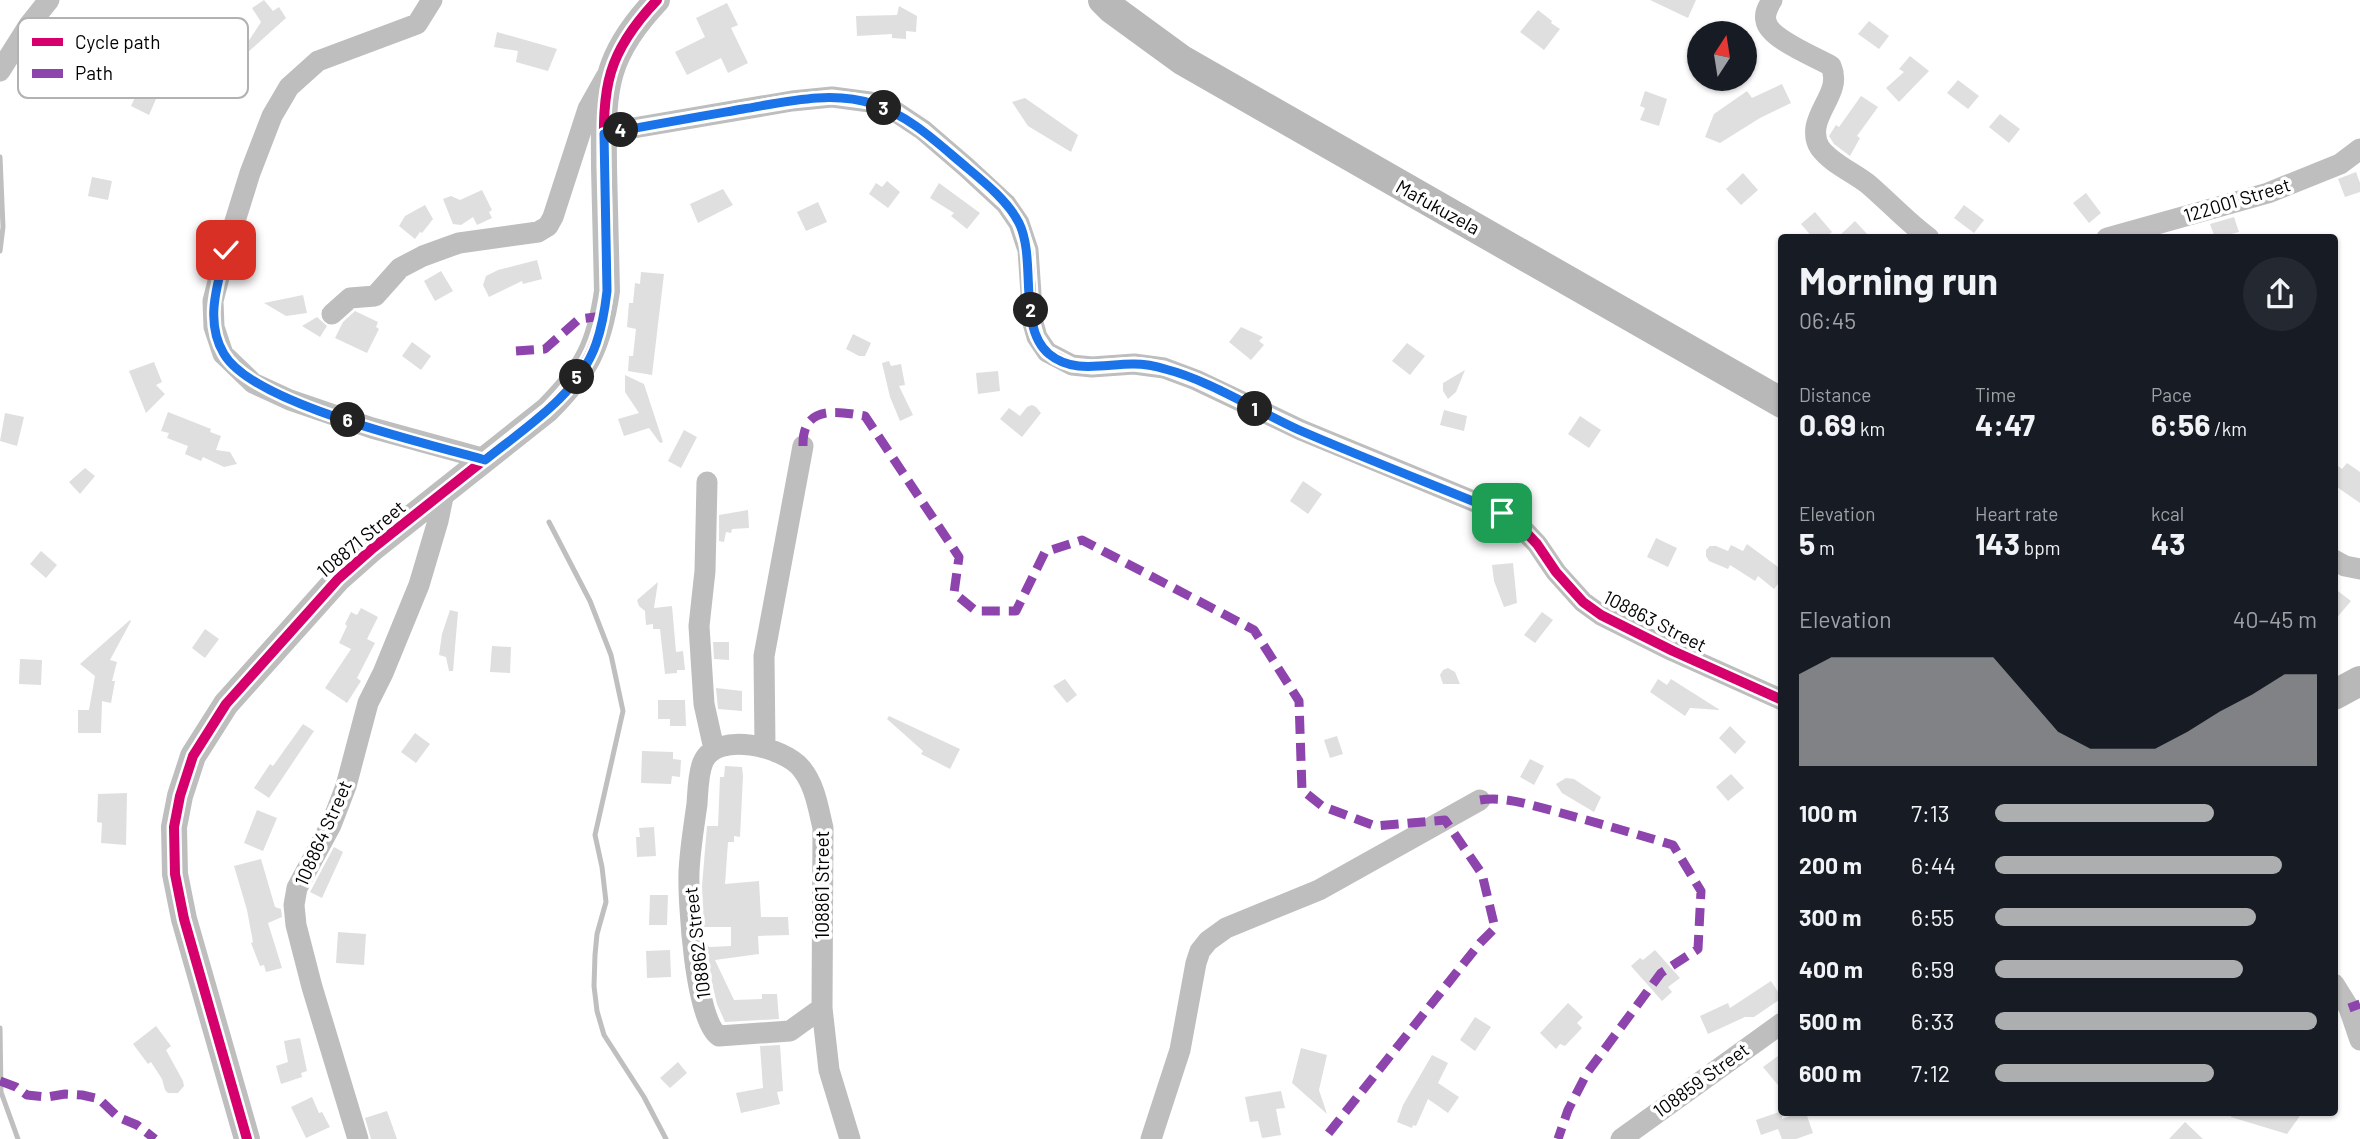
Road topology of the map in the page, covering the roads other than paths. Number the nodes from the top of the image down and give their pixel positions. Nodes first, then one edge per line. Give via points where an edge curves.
1 (49, 0) edge
2 (432, 0) edge
3 (657, 0) edge
4 (1103, 0) edge
5 (1772, 0) edge
6 (35, 18) edge
7 (18, 42) edge
8 (611, 69) junction
9 (0, 71) edge
10 (604, 134) junction
11 (2360, 149) edge
12 (1923, 234) edge
13 (2122, 234) edge
14 (332, 314) dead end
15 (1778, 401) edge
16 (803, 446) dead end
17 (485, 460) junction
18 (708, 482) dead end
19 (444, 492) junction
20 (2338, 562) edge
21 (2360, 569) edge
22 (2360, 681) edge
23 (2338, 693) edge
24 (1778, 697) edge
25 (765, 747) junction
26 (714, 749) junction
27 (1480, 800) dead end
28 (2338, 990) edge
29 (822, 1008) junction
30 (1778, 1026) edge
31 (2360, 1040) edge
32 (247, 1139) edge
33 (358, 1139) edge
34 (850, 1139) edge
35 (1152, 1139) edge
36 (1621, 1139) edge

1 - 6 street
2 - 17 street via 417,24 318,61 289,88 272,116 250,173 213,301 214,327 223,354 253,383 372,428
3 - 8 street, 108871 Street via 636,24
4 - 15 main road, Mafukuzela via 1182,60
5 - 12 street via 1766,9 1769,29 1832,66 1835,75 1816,127 1819,147
7 - 9 street
8 - 10 street, 108871 Street
8 - 14 street via 588,109 548,226 538,232 459,243 423,256 400,268 379,294 351,298
10 - 17 street, 108871 Street via 607,291 596,345 569,388
10 - 24 street, 108863 Street via 832,97 870,102 896,112 966,167 1006,204 1019,223 1028,250 1033,323 1047,352 1072,365 1164,368 1502,513 1537,544 1583,603 1673,651
11 - 13 street, 122001 Street via 2340,164 2268,193
16 - 25 street via 764,656
17 - 19 street, 108871 Street
18 - 26 street via 699,626 704,704
19 - 32 street, 108871 Street via 338,579 261,663 208,729 180,796 174,827 175,874
19 - 33 street, 108864 Street via 418,585 368,703 346,786 297,888 294,905 312,988
20 - 21 street
22 - 23 main road
25 - 26 street via 725,745
25 - 29 street, 108861 Street via 801,767 817,800 822,828
26 - 29 street, 108862 Street via 700,774 689,873 698,984 709,1023 719,1036 775,1033 790,1031
27 - 35 street via 1319,890 1226,928 1208,941 1196,963 1180,1050
28 - 31 street
29 - 34 street, 108861 Street via 828,1070
30 - 36 street, 108859 Street

